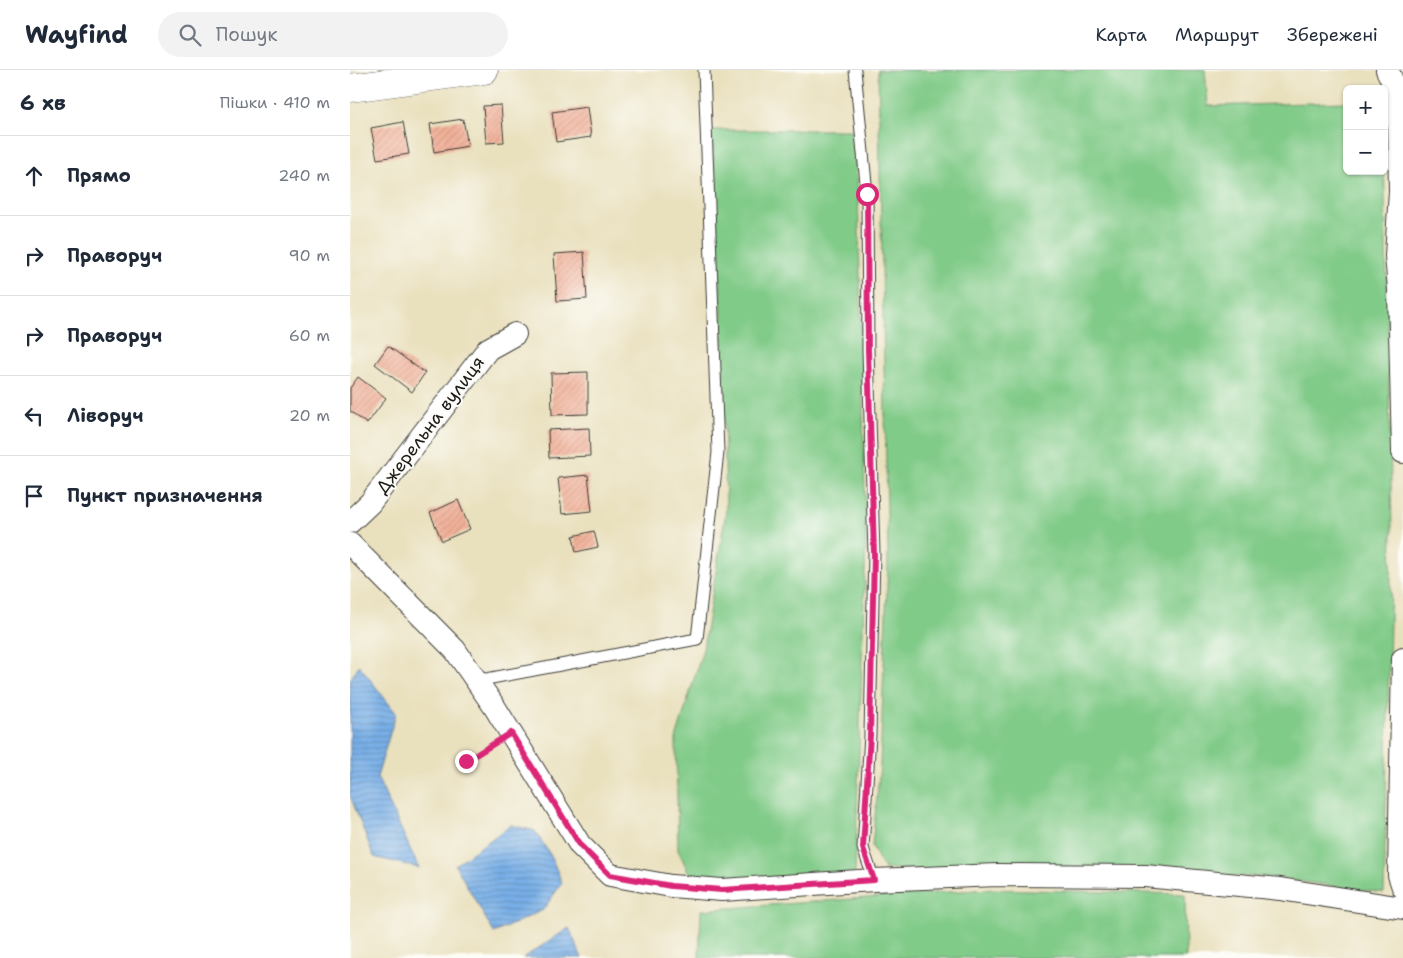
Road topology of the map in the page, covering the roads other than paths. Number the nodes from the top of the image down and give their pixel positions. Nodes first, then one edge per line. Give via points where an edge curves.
1 (484, 70) edge
2 (704, 70) edge
3 (855, 70) edge
4 (1388, 70) edge
5 (350, 88) edge
6 (515, 334) dead end
7 (1403, 452) edge
8 (350, 522) edge
9 (350, 544) edge
10 (1403, 658) edge
11 (476, 681) junction
12 (874, 880) junction
13 (1403, 887) edge
14 (1403, 908) edge

1 - 5 street
2 - 11 lane via 718,452 697,638
3 - 12 lane via 867,194 874,554 870,735 863,848
4 - 7 street via 1398,129 1400,191 1396,256
6 - 8 street, Джерельна вулиця via 488,349 370,503
9 - 11 street via 455,650
10 - 13 street via 1399,875
11 - 12 street via 580,845 610,875 671,886 722,890
12 - 14 street via 998,875 1144,876 1280,889

